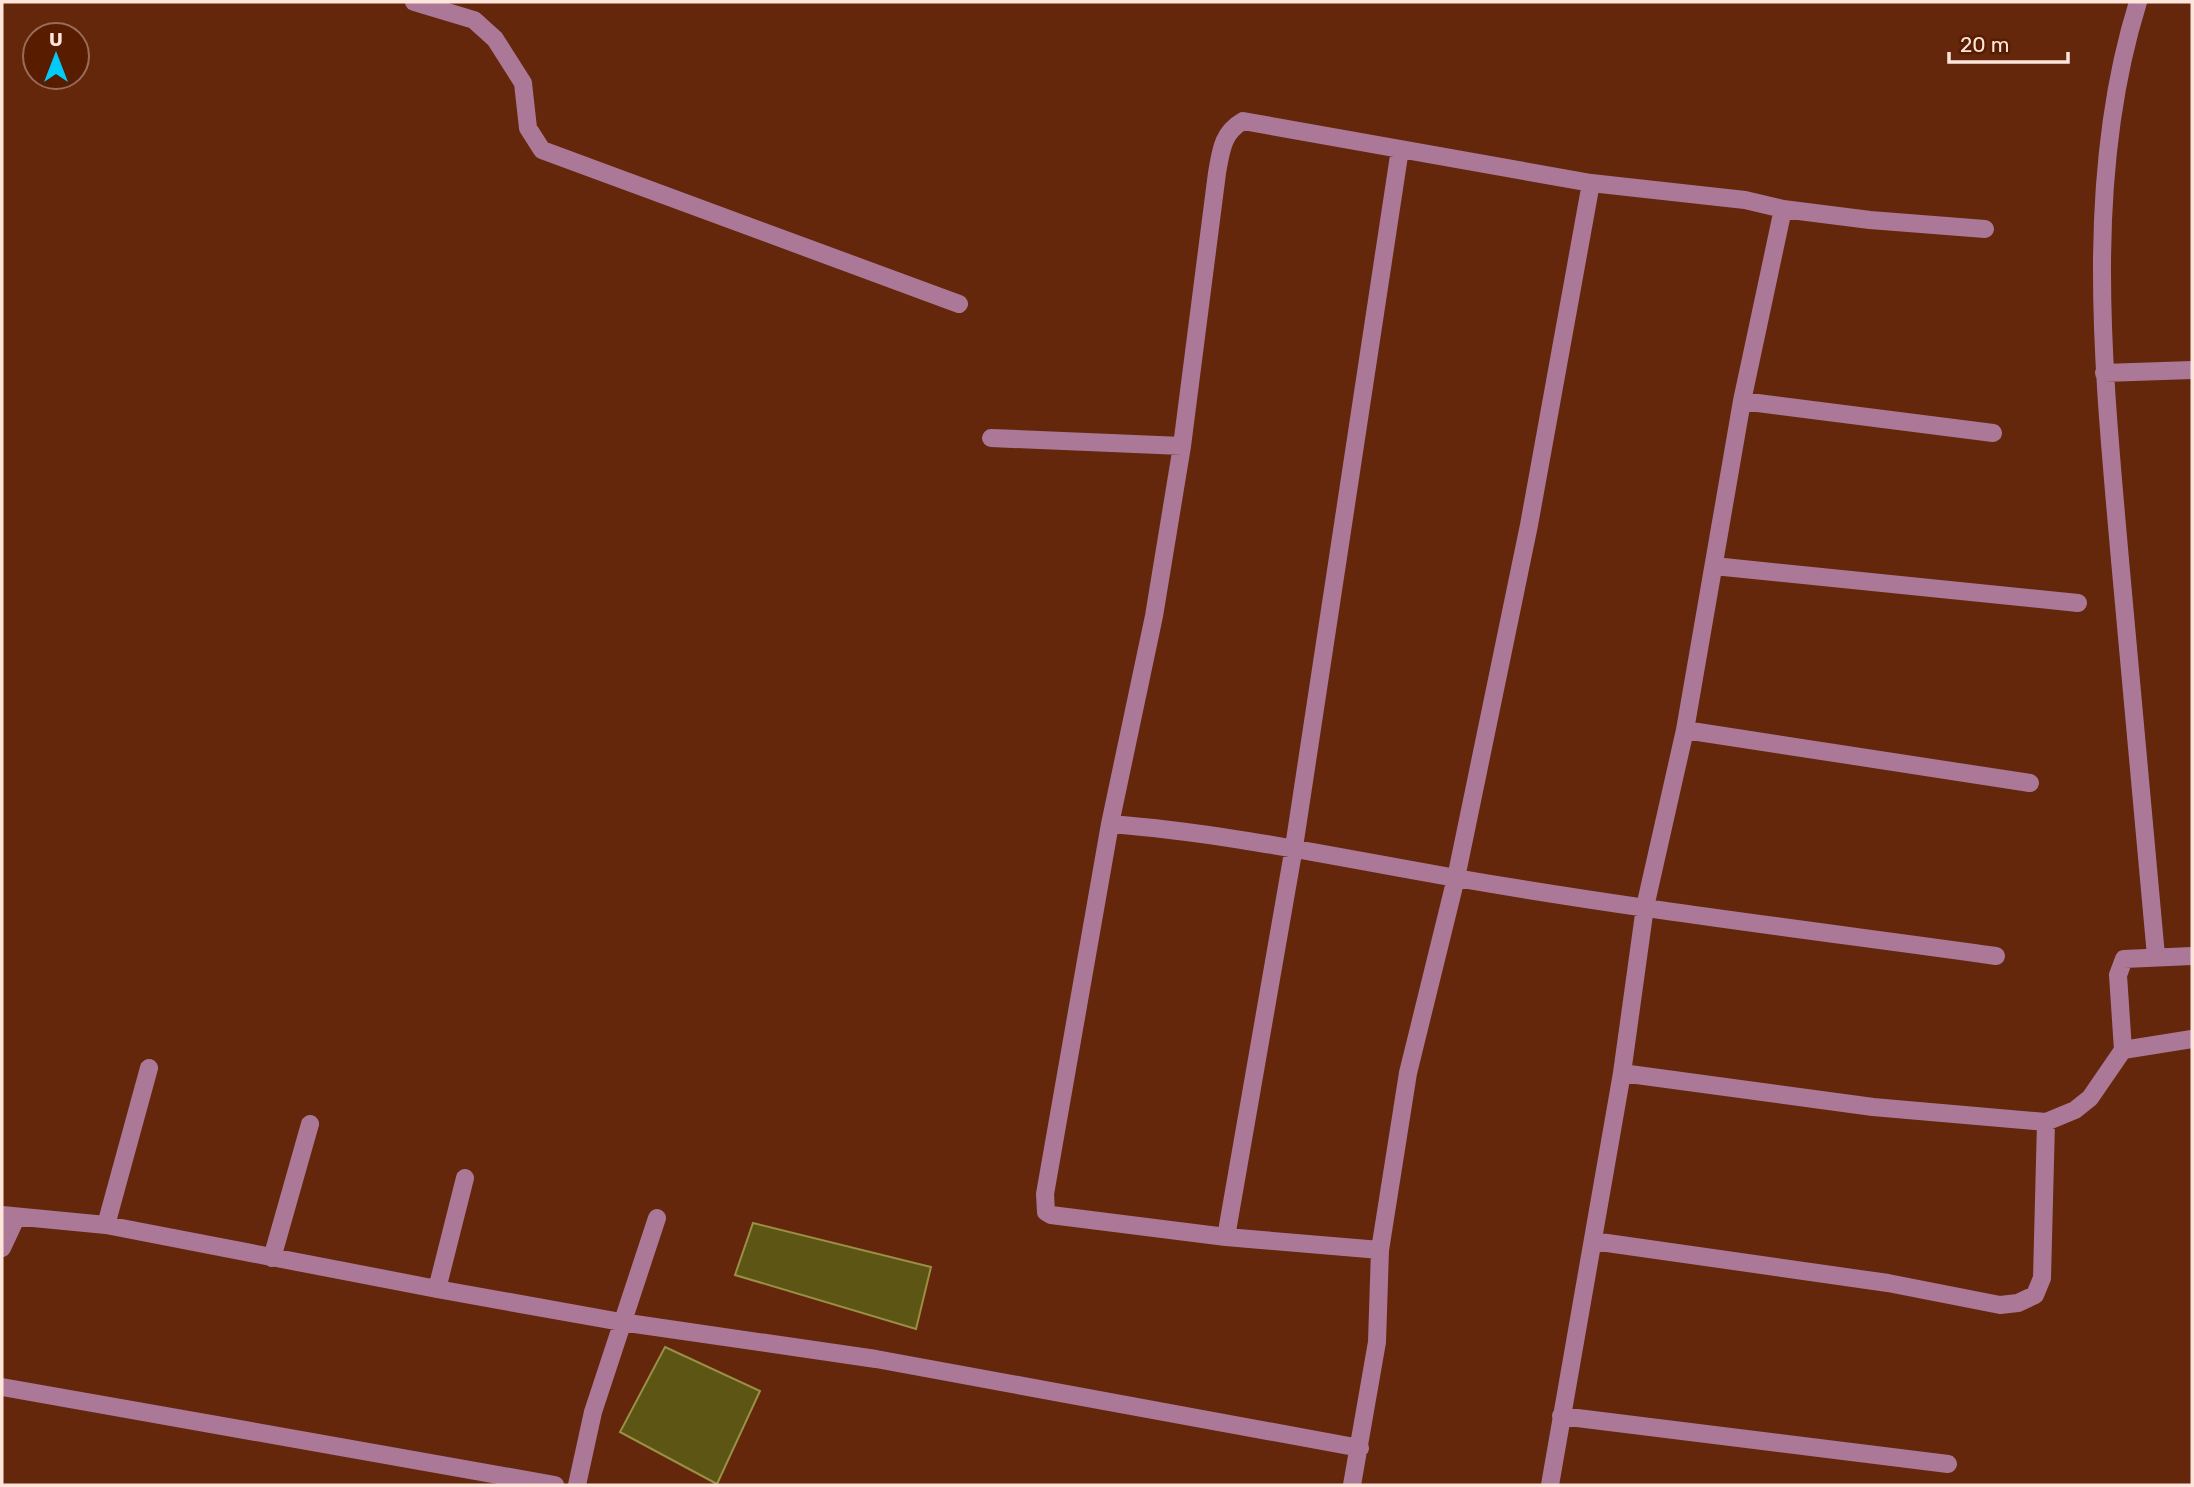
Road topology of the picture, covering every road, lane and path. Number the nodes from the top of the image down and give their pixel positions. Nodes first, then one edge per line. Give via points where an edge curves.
1 (414, 2) edge
2 (2138, 2) edge
3 (1400, 149) junction
4 (1591, 183) junction
5 (1783, 208) junction
6 (1985, 229) dead end
7 (959, 304) dead end
8 (2192, 370) edge
9 (2104, 373) junction
10 (1742, 401) junction
11 (1993, 433) dead end
12 (991, 438) dead end
13 (1182, 446) junction
14 (1714, 566) junction
15 (2078, 603) dead end
16 (1685, 730) junction
17 (2030, 783) dead end
18 (1110, 824) junction
19 (1294, 847) junction
20 (1456, 878) junction
21 (1645, 907) junction
22 (1996, 956) dead end
23 (2156, 956) junction
24 (2192, 956) edge
25 (2192, 1039) edge
26 (2123, 1050) junction
27 (149, 1068) dead end
28 (1622, 1073) junction
29 (2046, 1122) junction
30 (310, 1124) dead end
31 (465, 1178) dead end
32 (9, 1217) edge
33 (657, 1218) dead end
34 (106, 1225) junction
35 (1226, 1237) junction
36 (1592, 1241) junction
37 (2, 1248) edge
38 (1380, 1250) junction
39 (272, 1258) junction
40 (437, 1289) junction
41 (621, 1322) junction
42 (2, 1387) edge
43 (1561, 1416) junction
44 (1360, 1448) junction
45 (1948, 1464) dead end
46 (555, 1485) edge
47 (577, 1485) edge
48 (1352, 1485) edge
49 (1550, 1485) edge

1 - 7 street via 474,20 495,39 523,83 528,128 542,150
2 - 9 street via 2117,80 2105,178
3 - 4 street
3 - 13 street via 1243,121 1223,140
3 - 19 street
4 - 5 street
4 - 20 street
5 - 6 street
5 - 10 street
8 - 9 street
9 - 23 street
10 - 11 street
10 - 14 street
12 - 13 street
13 - 18 street via 1154,616
14 - 15 street
14 - 16 street
16 - 17 street
16 - 21 street
18 - 19 street
18 - 35 street via 1045,1194 1046,1212
19 - 20 street
19 - 35 street
20 - 21 street
20 - 38 street via 1408,1073
21 - 22 street
21 - 28 street
23 - 24 street
23 - 26 street via 2132,956 2120,965
25 - 26 street
26 - 29 street via 2091,1097 2075,1110
27 - 34 street
28 - 29 street via 1873,1107
28 - 36 street
29 - 36 street via 2042,1278 2035,1295 2018,1303 2000,1305 1888,1283
30 - 39 street
31 - 40 street
32 - 34 street
32 - 37 street
33 - 41 street
34 - 39 street
35 - 38 street
36 - 43 street
38 - 44 street via 1377,1342
39 - 40 street
40 - 41 street
41 - 44 street via 876,1359
41 - 47 street via 593,1412
42 - 46 street
43 - 45 street
43 - 49 street
44 - 48 street

